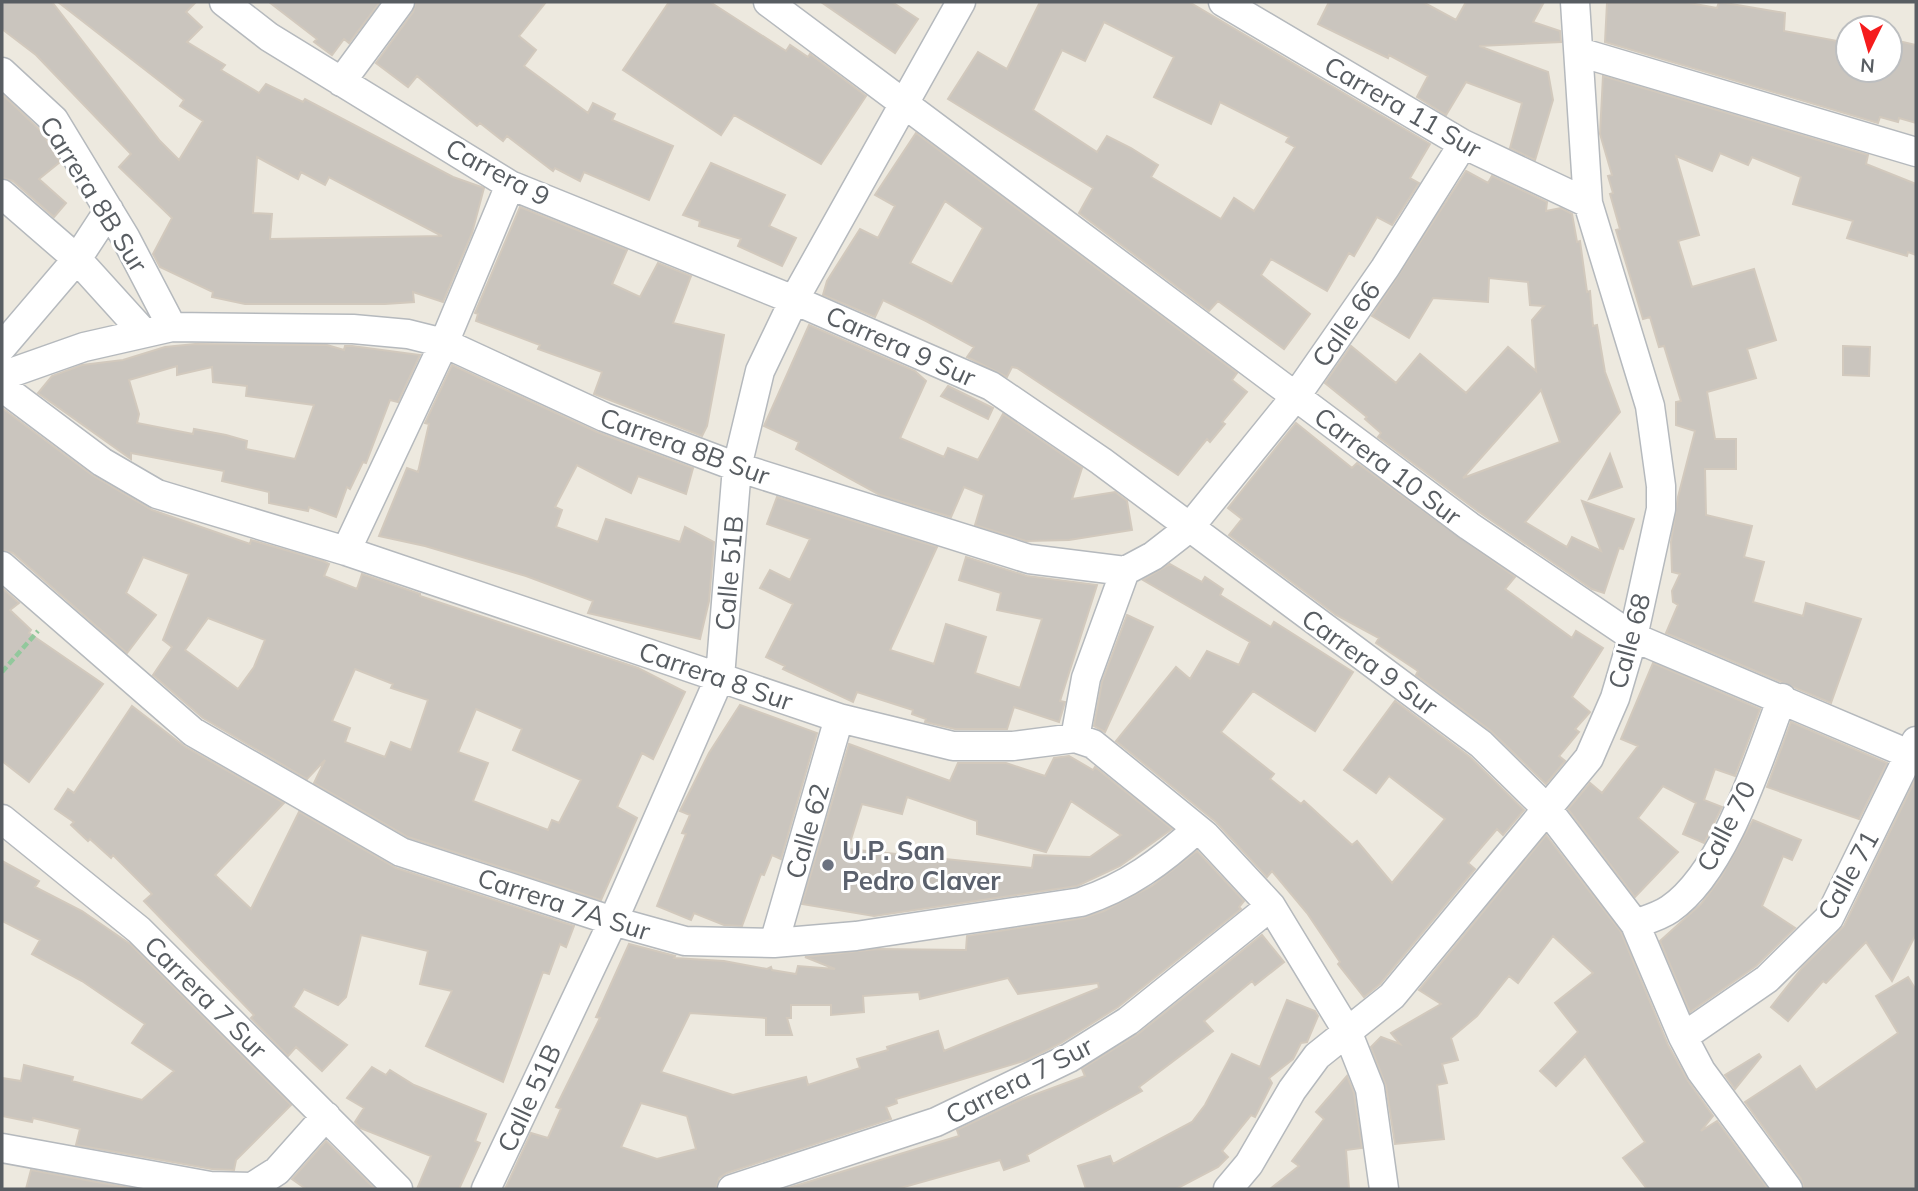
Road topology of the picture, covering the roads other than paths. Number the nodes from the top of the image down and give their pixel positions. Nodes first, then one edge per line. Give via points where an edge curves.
1 (224, 2) edge
2 (400, 2) edge
3 (768, 2) edge
4 (961, 2) edge
5 (1223, 2) edge
6 (1575, 2) edge
7 (1579, 52) junction
8 (2, 72) edge
9 (341, 82) junction
10 (903, 103) junction
11 (1463, 144) junction
12 (1916, 152) edge
13 (510, 185) junction
14 (2, 194) edge
15 (1588, 203) junction
16 (109, 211) junction
17 (76, 260) junction
18 (794, 300) junction
19 (172, 327) junction
20 (144, 333) junction
21 (444, 343) junction
22 (2, 346) edge
23 (2, 376) edge
24 (2, 387) edge
25 (1296, 396) junction
26 (737, 467) junction
27 (1189, 528) junction
28 (346, 551) junction
29 (2, 566) edge
30 (1125, 571) junction
31 (1633, 637) junction
32 (720, 677) junction
33 (1782, 698) junction
34 (839, 718) junction
35 (1075, 738) junction
36 (1914, 751) edge
37 (1548, 810) junction
38 (2, 819) edge
39 (1197, 829) junction
40 (1271, 906) junction
41 (613, 921) junction
42 (1635, 924) junction
43 (774, 943) junction
44 (1347, 1031) junction
45 (1683, 1037) junction
46 (326, 1116) junction
47 (2, 1149) edge
48 (398, 1189) edge
49 (485, 1189) edge
50 (733, 1189) edge
51 (1228, 1189) edge
52 (1384, 1189) edge
53 (1786, 1189) edge

1 - 9 street, Carrera 9
2 - 9 street
3 - 10 street, Carrera 10 Sur
4 - 10 street, Calle 51B
5 - 11 street, Carrera 11 Sur
6 - 7 street, Calle 68
7 - 12 street
7 - 15 street, Calle 68
8 - 16 street, Carrera 8B Sur via 54,120
9 - 13 street, Carrera 9
10 - 18 street, Calle 51B
10 - 25 street, Carrera 10 Sur
11 - 15 street, Carrera 11 Sur
11 - 25 street, Calle 66
13 - 18 street, Carrera 9
13 - 21 street
14 - 17 street
15 - 31 street, Calle 68 via 1650,406 1661,485 1661,509
16 - 17 street
16 - 19 street, Carrera 8B Sur
17 - 20 street
17 - 22 street
18 - 26 street, Calle 51B via 760,371
18 - 27 street, Carrera 9 Sur via 992,386
19 - 20 street, Carrera 8B Sur
19 - 21 street, Carrera 8B Sur via 353,329
20 - 23 street, Carrera 8B Sur via 84,347
21 - 26 street, Carrera 8B Sur via 604,417
21 - 28 street
24 - 28 street, Carrera 8 Sur via 103,462 157,494
25 - 27 street, Calle 66
25 - 31 street, Carrera 10 Sur via 1469,526
26 - 30 street, Carrera 8B Sur via 1029,559
26 - 32 street, Calle 51B
27 - 30 street
27 - 37 street, Carrera 9 Sur via 1481,744
28 - 32 street, Carrera 8 Sur
29 - 41 street, Carrera 7A Sur via 193,732 401,852
30 - 35 street via 1086,678
31 - 33 street, Carrera 10 Sur
31 - 37 street, Calle 68 via 1615,698 1589,758
32 - 34 street, Carrera 8 Sur
32 - 41 street, Calle 51B
33 - 36 street, Carrera 10 Sur
33 - 42 street, Calle 70 via 1743,801 1705,875 1670,910
34 - 35 street, Carrera 8 Sur via 953,746 1013,746
34 - 43 street, Calle 62
35 - 39 street via 1109,755
36 - 45 street, Calle 71 via 1829,918 1767,979
37 - 42 street, Carrera 9 Sur
37 - 44 street, Calle 68 via 1392,996
38 - 46 street, Carrera 7 Sur via 139,930
39 - 40 street
39 - 43 street, Carrera 7A Sur via 1158,865 1081,902 856,936
40 - 44 street
40 - 50 street, Carrera 7 Sur via 1128,1021 1069,1058 936,1122
41 - 43 street, Carrera 7A Sur via 685,941
41 - 49 street, Calle 51B
42 - 45 street, Carrera 9 Sur
44 - 51 street, Calle 68 via 1317,1056 1250,1164
44 - 52 street via 1370,1089
45 - 53 street, Carrera 9 Sur via 1701,1071
46 - 47 street via 277,1171 251,1186 210,1186
46 - 48 street, Carrera 7 Sur

